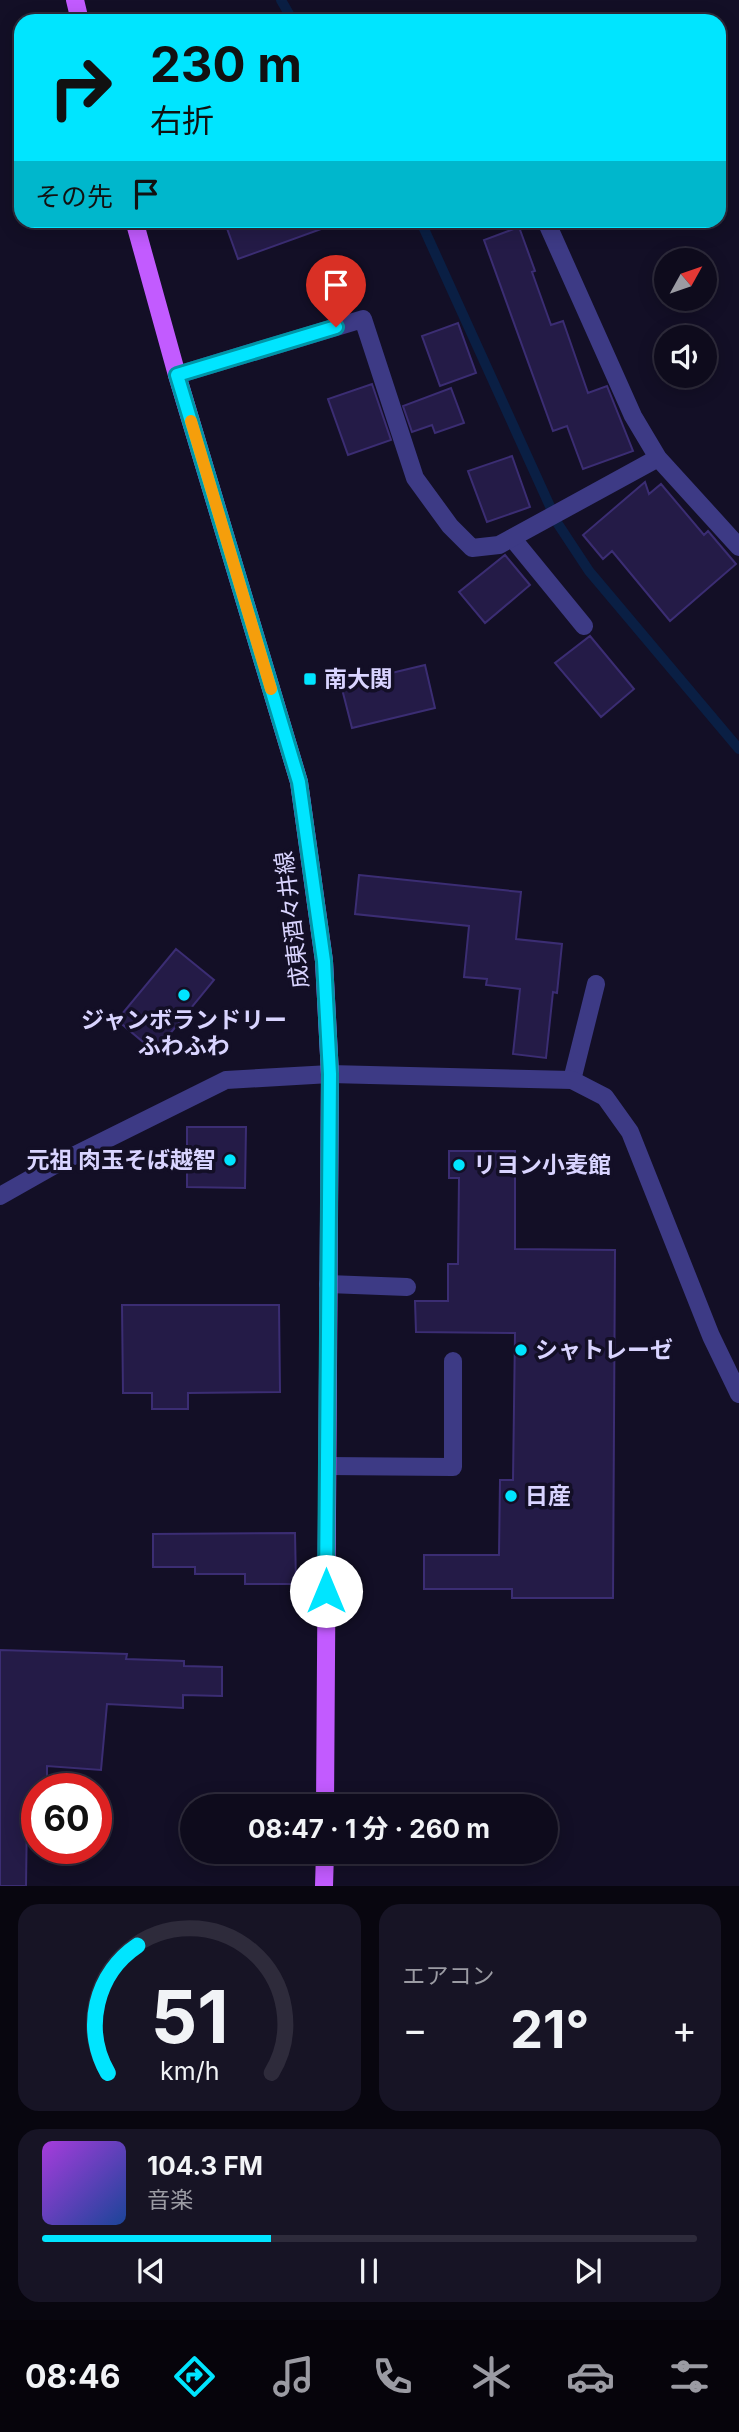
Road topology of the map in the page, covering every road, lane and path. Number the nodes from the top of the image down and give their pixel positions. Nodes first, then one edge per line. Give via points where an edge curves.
1 (136, 228) edge
2 (549, 228) edge
3 (177, 375) junction
4 (658, 458) junction
5 (512, 538) junction
6 (739, 547) edge
7 (584, 626) dead end
8 (596, 984) dead end
9 (330, 1074) junction
10 (572, 1080) junction
11 (0, 1196) edge
12 (328, 1284) junction
13 (407, 1287) dead end
14 (453, 1361) dead end
15 (739, 1394) edge
16 (327, 1466) junction
17 (325, 1794) edge
18 (325, 1864) edge
19 (324, 1886) edge

1 - 3 main road, 成東酒々井線
2 - 4 street via 633,416
3 - 5 street via 363,319 415,478 472,548 499,545
3 - 9 main road, 成東酒々井線 via 299,782 324,961
4 - 5 street
4 - 6 street
5 - 7 street
8 - 10 street
9 - 10 street
9 - 11 street via 226,1080
9 - 12 main road, 成東酒々井線
10 - 15 street via 605,1097 630,1132 711,1336
12 - 13 street
12 - 16 main road, 成東酒々井線
14 - 16 street via 453,1467
16 - 17 main road, 成東酒々井線
18 - 19 main road

